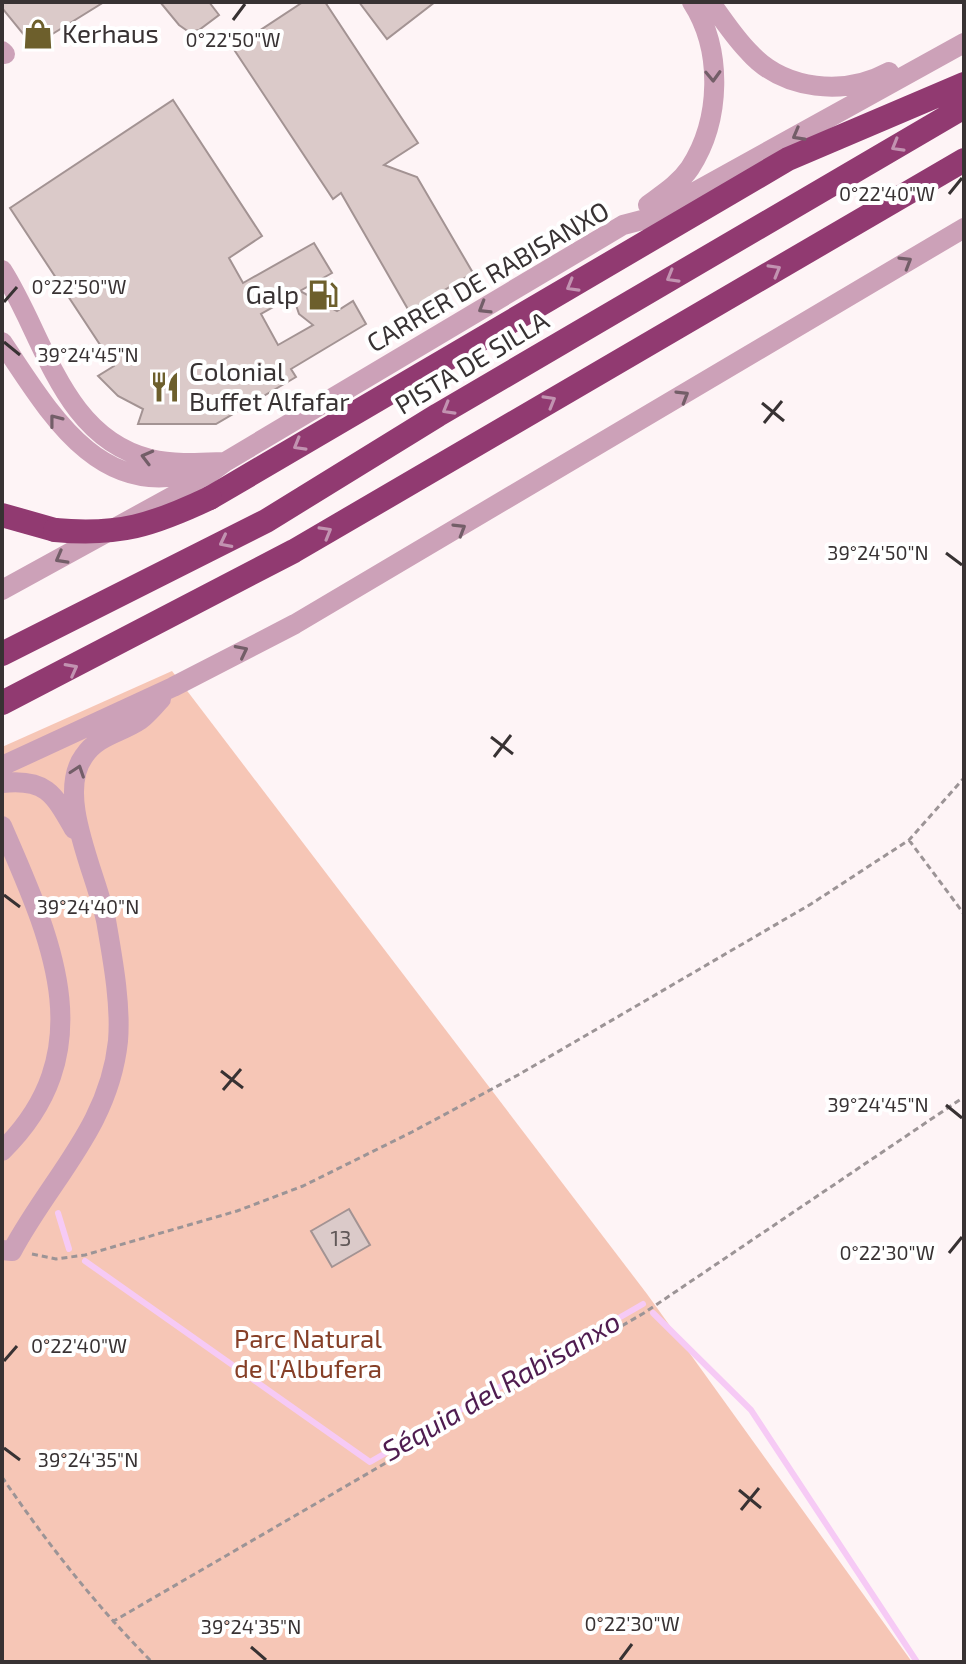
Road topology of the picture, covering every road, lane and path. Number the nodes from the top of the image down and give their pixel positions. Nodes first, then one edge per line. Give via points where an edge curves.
1 (692, 2) edge
2 (710, 2) edge
3 (964, 32) edge
4 (964, 43) edge
5 (964, 84) edge
6 (964, 107) edge
7 (964, 160) edge
8 (623, 225) junction
9 (964, 228) edge
10 (2, 270) edge
11 (2, 342) edge
12 (225, 462) junction
13 (2, 515) edge
14 (2, 590) edge
15 (2, 654) edge
16 (173, 687) junction
17 (2, 703) edge
18 (2, 766) edge
19 (964, 778) edge
20 (2, 783) edge
21 (2, 826) edge
22 (909, 840) junction
23 (84, 847) junction
24 (964, 914) edge
25 (964, 1097) edge
26 (2, 1151) edge
27 (7, 1250) edge
28 (2, 1477) edge
29 (112, 1622) junction
30 (152, 1662) edge

1 -> 8 street via 715,75 702,147 669,190
2 - 3 street via 765,66 818,86 872,82
4 -> 8 street, CARRER DE RABISANXO via 646,219
5 -> 13 highway, bridge via 788,159 210,498 156,523 94,533 55,530
6 -> 15 highway, PISTA DE SILLA via 266,521
17 -> 7 highway via 294,551
8 -> 12 street, CARRER DE RABISANXO
16 -> 9 street via 393,569
12 -> 10 street via 152,459 99,432 72,405
12 -> 11 street via 163,477 114,466 90,453 52,417
12 -> 14 street, CARRER DE RABISANXO via 195,484
16 - 18 street
23 -> 16 street via 74,796 74,775 84,755 102,737 140,720
19 - 22 path
20 - 23 street via 26,780 56,797
21 - 26 street via 55,957 61,992 61,1027 46,1090
22 - 24 path
22 - 27 path via 811,904 518,1075 303,1186 85,1255 56,1259
23 - 27 street via 107,924 118,1039 111,1076 86,1141
25 - 29 path via 644,1313
28 - 29 path
29 - 30 path

